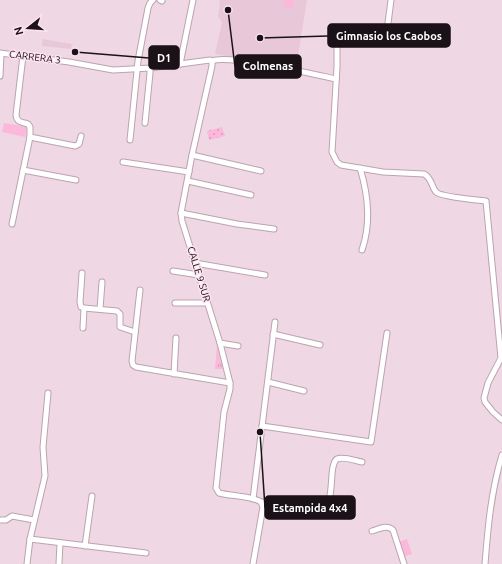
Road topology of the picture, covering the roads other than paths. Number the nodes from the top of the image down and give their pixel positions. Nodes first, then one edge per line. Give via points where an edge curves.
1 (153, 0) edge
2 (193, 0) edge
3 (391, 0) edge
4 (1, 54) edge
5 (23, 56) junction
6 (212, 61) junction
7 (180, 64) junction
8 (150, 68) junction
9 (138, 69) junction
10 (0, 76) edge
11 (336, 79) junction
12 (145, 122) dead end
13 (81, 136) dead end
14 (30, 137) junction
15 (130, 140) dead end
16 (192, 155) junction
17 (123, 162) dead end
18 (360, 168) junction
19 (22, 170) junction
20 (261, 171) dead end
21 (189, 172) junction
22 (76, 180) dead end
23 (188, 181) junction
24 (251, 195) dead end
25 (182, 213) junction
26 (12, 224) dead end
27 (274, 229) dead end
28 (362, 250) dead end
29 (195, 263) junction
30 (174, 271) dead end
31 (82, 273) dead end
32 (198, 275) junction
33 (265, 275) dead end
34 (102, 282) dead end
35 (140, 290) dead end
36 (175, 303) dead end
37 (207, 303) junction
38 (84, 308) junction
39 (100, 309) junction
40 (275, 322) dead end
41 (83, 328) dead end
42 (135, 332) junction
43 (387, 333) dead end
44 (273, 334) junction
45 (176, 338) dead end
46 (220, 343) junction
47 (320, 345) dead end
48 (238, 346) dead end
49 (174, 374) junction
50 (268, 382) junction
51 (230, 383) junction
52 (304, 390) dead end
53 (48, 393) dead end
54 (502, 420) edge
55 (262, 426) junction
56 (502, 455) edge
57 (362, 462) dead end
58 (92, 496) dead end
59 (253, 499) junction
60 (261, 502) junction
61 (0, 520) edge
62 (34, 520) junction
63 (372, 531) dead end
64 (30, 539) junction
65 (60, 543) junction
66 (85, 546) junction
67 (146, 553) dead end
68 (27, 564) edge
69 (59, 564) edge
70 (253, 564) edge
71 (404, 564) edge
72 (484, 564) edge

1 - 9 street via 148,8
2 - 7 street
3 - 11 street via 385,34 380,36 343,29 339,31
4 - 5 street, CARRERA 3
4 - 10 street
5 - 9 street, CARRERA 3 via 75,62 113,70
5 - 14 street via 16,116 19,122 30,125
6 - 7 street, CARRERA 3
6 - 11 street, CARRERA 3 via 240,61
6 - 16 street, CALLE 9 SUR
7 - 8 street, CARRERA 3
8 - 9 street, CARRERA 3
8 - 12 street
9 - 15 street
11 - 18 street via 332,152 336,162 341,165
13 - 14 street via 79,144 75,146
14 - 19 street
16 - 20 street
16 - 21 street, CALLE 9 SUR
17 - 21 street
18 - 28 street via 366,186 367,215 366,238
18 - 54 street via 424,174 441,195 486,201 501,358 484,398
19 - 22 street
19 - 26 street
21 - 23 street, CALLE 9 SUR
23 - 24 street
23 - 25 street, CALLE 9 SUR
25 - 27 street
25 - 29 street, CALLE 9 SUR via 182,221
29 - 32 street, CALLE 9 SUR
29 - 33 street
30 - 32 street
31 - 38 street via 80,302
32 - 37 street, CALLE 9 SUR
34 - 39 street
35 - 42 street
36 - 37 street
37 - 46 street, CALLE 9 SUR
38 - 39 street
38 - 41 street
39 - 42 street via 119,312 120,327
40 - 44 street
42 - 49 street via 133,365
43 - 55 street via 371,442
44 - 47 street
44 - 50 street
45 - 49 street
46 - 48 street
46 - 51 street, CALLE 9 SUR
49 - 51 street
50 - 52 street
50 - 55 street
51 - 59 street, CALLE 9 SUR via 224,412 216,488 219,493
53 - 62 street via 43,447 45,476
55 - 59 street
56 - 72 street via 489,512
57 - 60 street via 341,458 334,462 330,502 323,510
58 - 66 street
59 - 60 street
60 - 70 street via 263,507
61 - 62 street via 12,516
62 - 64 street
63 - 71 street via 387,526 394,530
64 - 65 street
64 - 68 street
65 - 66 street
65 - 69 street
66 - 67 street

